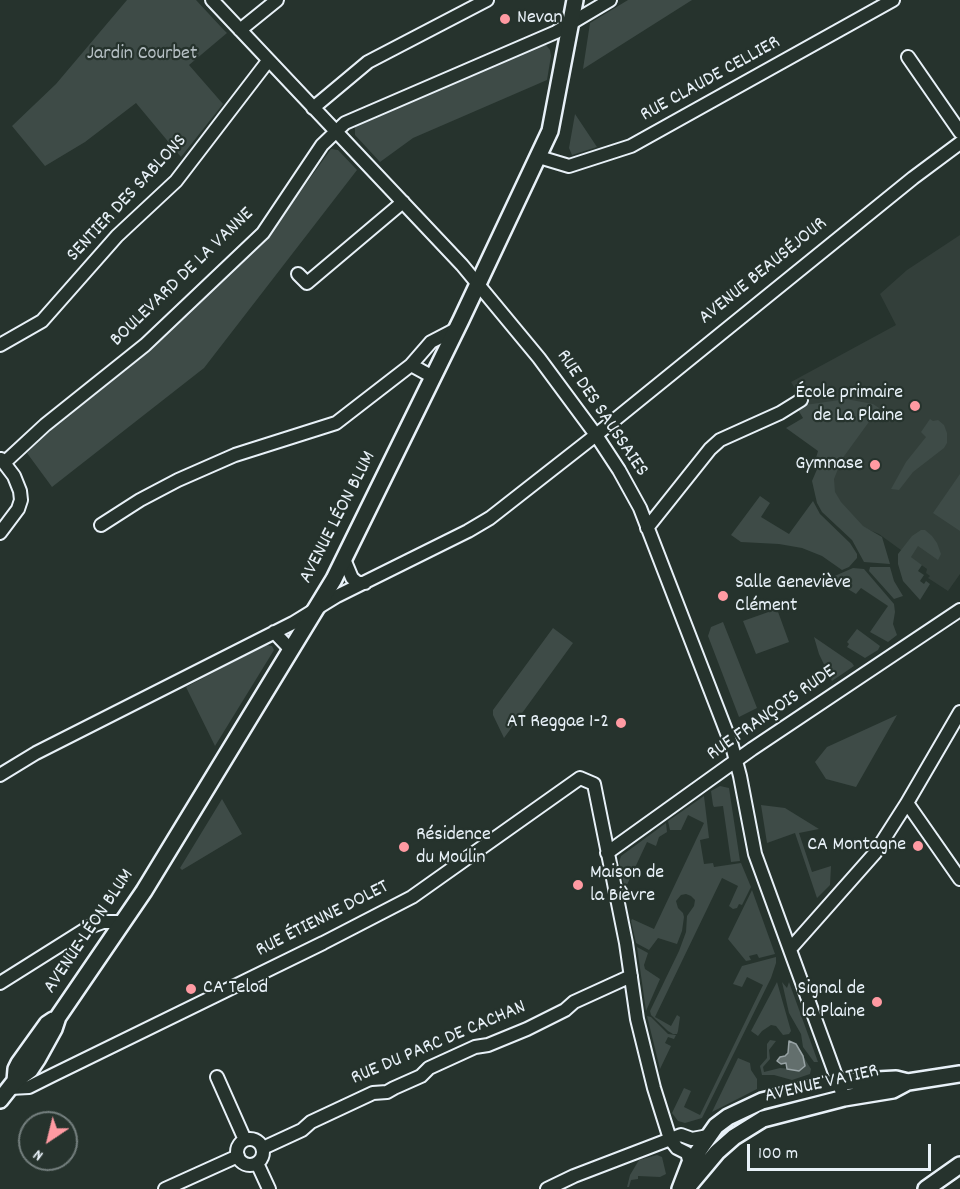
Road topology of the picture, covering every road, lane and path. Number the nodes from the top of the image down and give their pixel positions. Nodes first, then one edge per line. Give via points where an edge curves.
1 (212, 0) edge
2 (277, 0) edge
3 (487, 0) edge
4 (575, 0) edge
5 (610, 0) edge
6 (893, 0) edge
7 (571, 23) junction
8 (240, 30) junction
9 (908, 57) dead end
10 (268, 61) junction
11 (313, 108) junction
12 (335, 130) junction
13 (960, 132) edge
14 (960, 143) edge
15 (539, 157) junction
16 (403, 202) junction
17 (298, 274) dead end
18 (478, 285) junction
19 (456, 329) junction
20 (0, 345) edge
21 (411, 365) junction
22 (433, 377) junction
23 (801, 400) dead end
24 (596, 435) junction
25 (2, 460) edge
26 (101, 525) dead end
27 (647, 528) junction
28 (0, 533) edge
29 (344, 559) junction
30 (365, 584) junction
31 (317, 607) junction
32 (960, 610) edge
33 (274, 632) junction
34 (291, 650) junction
35 (960, 712) edge
36 (736, 761) junction
37 (0, 775) edge
38 (907, 802) junction
39 (607, 854) junction
40 (960, 879) edge
41 (124, 922) junction
42 (790, 949) junction
43 (631, 976) junction
44 (0, 983) edge
45 (58, 1017) junction
46 (38, 1058) junction
47 (960, 1074) edge
48 (53, 1076) junction
49 (217, 1077) dead end
50 (838, 1082) junction
51 (908, 1082) junction
52 (8, 1089) edge
53 (844, 1098) junction
54 (669, 1139) junction
55 (245, 1140) junction
56 (263, 1148) junction
57 (238, 1155) junction
58 (694, 1155) junction
59 (257, 1163) junction
60 (960, 1165) edge
61 (165, 1189) edge
62 (269, 1189) edge
63 (547, 1189) edge
64 (680, 1189) edge
65 (686, 1189) edge
66 (926, 1189) edge

1 - 8 street, RUE DES SAUSSAIES
2 - 8 street
3 - 11 street via 368,62
4 - 7 main road, AVENUE LÉON BLUM
5 - 7 street, BOULEVARD DE LA VANNE
6 - 15 street, RUE CLAUDE CELLIER via 631,146 569,166
7 - 12 street, BOULEVARD DE LA VANNE via 347,121
7 - 15 main road, AVENUE LÉON BLUM via 552,124
8 - 10 street, RUE DES SAUSSAIES
9 - 13 street
10 - 11 street, RUE DES SAUSSAIES
10 - 20 street, SENTIER DES SABLONS via 176,181 117,236 42,321
11 - 12 street, RUE DES SAUSSAIES
12 - 16 street, RUE DES SAUSSAIES
12 - 25 street, BOULEVARD DE LA VANNE via 263,233 145,345
14 - 24 street, AVENUE BEAUSÉJOUR
15 - 18 main road, AVENUE LÉON BLUM
16 - 17 street via 307,283
16 - 18 street, RUE DES SAUSSAIES
18 - 19 main road, AVENUE LÉON BLUM
18 - 24 street, RUE DES SAUSSAIES via 539,357
19 - 21 street via 431,342
19 - 22 main road, AVENUE LÉON BLUM
21 - 22 street
21 - 26 street via 336,423 225,459 178,480
22 - 29 main road, AVENUE LÉON BLUM
23 - 27 street via 720,440
24 - 27 street, RUE DES SAUSSAIES via 640,508
24 - 30 street, AVENUE BEAUSÉJOUR via 490,518
25 - 28 street, BOULEVARD DE LA VANNE via 14,476 21,500
27 - 36 street, RUE DES SAUSSAIES
29 - 30 street via 352,578
29 - 31 main road, AVENUE LÉON BLUM
30 - 31 street, AVENUE BEAUSÉJOUR
31 - 33 street, AVENUE BEAUSÉJOUR
31 - 34 main road, AVENUE LÉON BLUM
32 - 36 street, RUE FRANÇOIS RUDE
33 - 34 street
33 - 37 street, AVENUE BEAUSÉJOUR
34 - 41 main road, AVENUE LÉON BLUM
35 - 38 street
36 - 39 street, RUE FRANÇOIS RUDE
36 - 42 street, RUE DES SAUSSAIES via 755,854
38 - 40 street
38 - 42 street via 875,853
39 - 43 street
39 - 48 street, RUE ÉTIENNE DOLET via 594,784 580,778 412,897
41 - 44 street via 89,927
41 - 45 main road, AVENUE LÉON BLUM
42 - 50 street, RUE DES SAUSSAIES
43 - 54 street via 647,1062
43 - 56 street, RUE DU PARC DE CACHAN via 527,1029 475,1047
45 - 46 main road, AVENUE LÉON BLUM
45 - 52 main road, AVENUE LÉON BLUM via 47,1024 19,1063
46 - 48 street
46 - 52 main road, AVENUE LÉON BLUM via 26,1075
47 - 51 main road, AVENUE VATIER
48 - 52 street, RUE ÉTIENNE DOLET via 29,1087
49 - 55 street
50 - 51 main road, AVENUE VATIER
50 - 53 street, RUE DES SAUSSAIES
50 - 58 main road, AVENUE VATIER via 762,1101 728,1117
51 - 53 main road, AVENUE VATIER via 893,1090
53 - 58 main road, AVENUE VATIER via 763,1119 717,1152
54 - 58 street via 681,1135
54 - 63 street
55 - 56 street via 256,1140
55 - 57 street
56 - 59 street
57 - 59 street via 246,1164
57 - 61 street
58 - 64 main road
58 - 65 main road
59 - 62 street
60 - 66 main road

